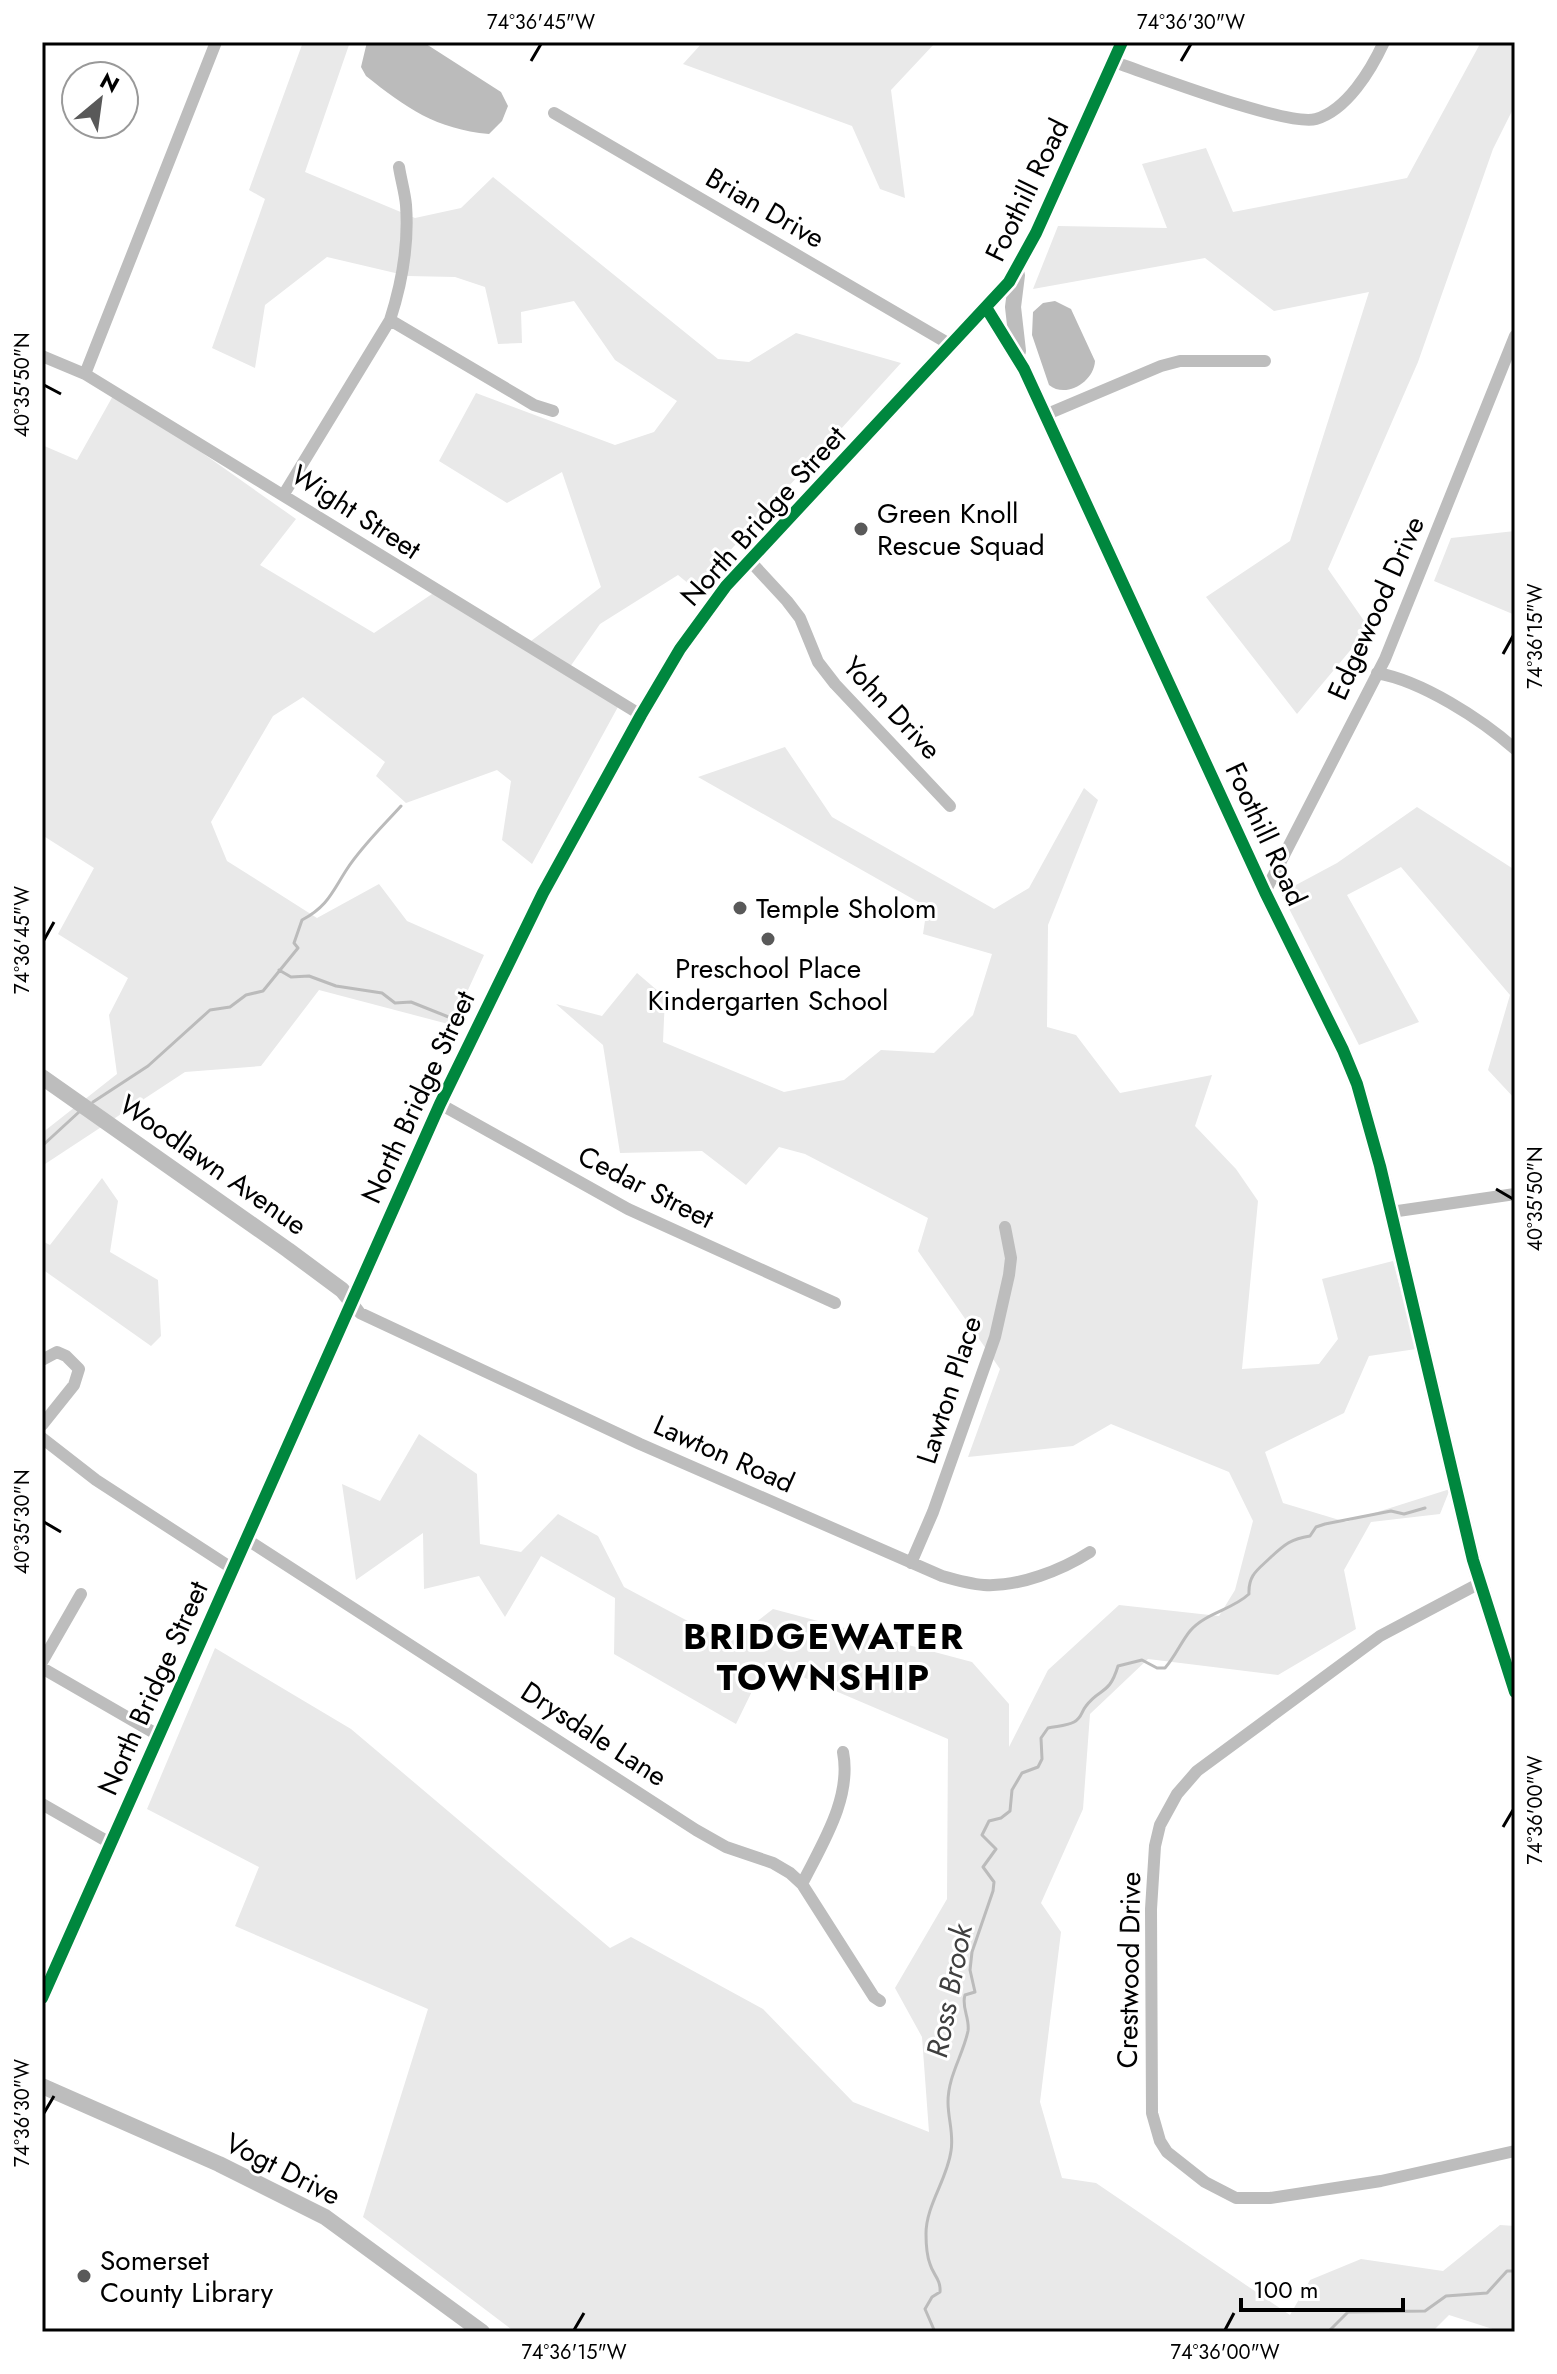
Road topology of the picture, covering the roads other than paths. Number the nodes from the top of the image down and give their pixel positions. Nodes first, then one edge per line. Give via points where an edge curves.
1 (216, 42) edge
2 (1122, 42) edge
3 (1384, 42) edge
4 (1114, 62) junction
5 (554, 113) dead end
6 (399, 167) dead end
7 (1018, 269) junction
8 (987, 309) junction
9 (390, 320) junction
10 (1515, 336) edge
11 (951, 345) junction
12 (42, 356) edge
13 (1265, 361) dead end
14 (1024, 369) junction
15 (85, 374) junction
16 (553, 411) dead end
17 (1045, 415) junction
18 (284, 494) junction
19 (750, 561) junction
20 (1377, 673) junction
21 (641, 715) junction
22 (1515, 749) edge
23 (950, 806) dead end
24 (1265, 892) junction
25 (42, 1077) edge
26 (440, 1104) junction
27 (1515, 1194) edge
28 (1391, 1212) junction
29 (1005, 1227) dead end
30 (351, 1301) junction
31 (835, 1303) dead end
32 (42, 1360) edge
33 (42, 1425) edge
34 (42, 1438) edge
35 (246, 1539) junction
36 (1090, 1552) dead end
37 (911, 1563) junction
38 (233, 1569) junction
39 (1480, 1583) junction
40 (81, 1594) dead end
41 (1510, 1658) edge
42 (42, 1665) edge
43 (1515, 1692) edge
44 (158, 1735) junction
45 (843, 1752) dead end
46 (42, 1804) edge
47 (110, 1843) junction
48 (802, 1884) junction
49 (42, 1998) edge
50 (880, 2001) dead end
51 (42, 2086) edge
52 (1515, 2151) edge
53 (482, 2332) edge

1 - 15 street
2 - 4 street, Foothill Road
3 - 4 street via 1345,102 1311,120 1275,115
4 - 7 street, Foothill Road
5 - 11 street, Brian Drive
6 - 9 street via 407,237
7 - 8 street, Foothill Road
7 - 14 street via 1013,324
8 - 11 street, North Bridge Street
8 - 14 street, Foothill Road
9 - 16 street via 534,405
9 - 18 street
10 - 20 street, Edgewood Drive
11 - 19 street, North Bridge Street
12 - 15 street, Wight Street
13 - 17 street via 1171,363
14 - 17 street, Foothill Road
15 - 18 street, Wight Street
17 - 24 street, Foothill Road
18 - 21 street, Wight Street
19 - 21 street, North Bridge Street via 703,616
19 - 23 street, Yohn Drive via 800,618 824,671
20 - 22 street via 1435,696
20 - 24 street, Edgewood Drive
21 - 26 street, North Bridge Street via 538,903
24 - 28 street, Foothill Road via 1357,1084
25 - 30 street, Woodlawn Avenue via 288,1250
26 - 30 street, North Bridge Street
26 - 31 street, Cedar Street via 628,1209
27 - 28 street
28 - 39 street, Foothill Road
29 - 37 street, Lawton Place via 1011,1258 995,1337
30 - 35 street, North Bridge Street
30 - 37 street, Lawton Road via 360,1313
32 - 33 street via 57,1352 79,1369 74,1385
34 - 38 street via 96,1480
35 - 38 street, North Bridge Street
35 - 48 street, Drysdale Lane via 696,1830 773,1863
36 - 37 street, Lawton Road via 1070,1565 1006,1584 962,1581
38 - 44 street, North Bridge Street
39 - 41 street, Foothill Road
39 - 52 street, Crestwood Drive via 1354,1653 1197,1771 1177,1794 1155,1846 1152,2113 1167,2152 1236,2198 1381,2181
40 - 42 street
41 - 43 street, Foothill Road
42 - 44 street
44 - 47 street, North Bridge Street
45 - 48 street via 846,1766 837,1809
46 - 47 street
47 - 49 street, North Bridge Street
48 - 50 street, Drysdale Lane
51 - 53 street, Vogt Drive via 325,2217

